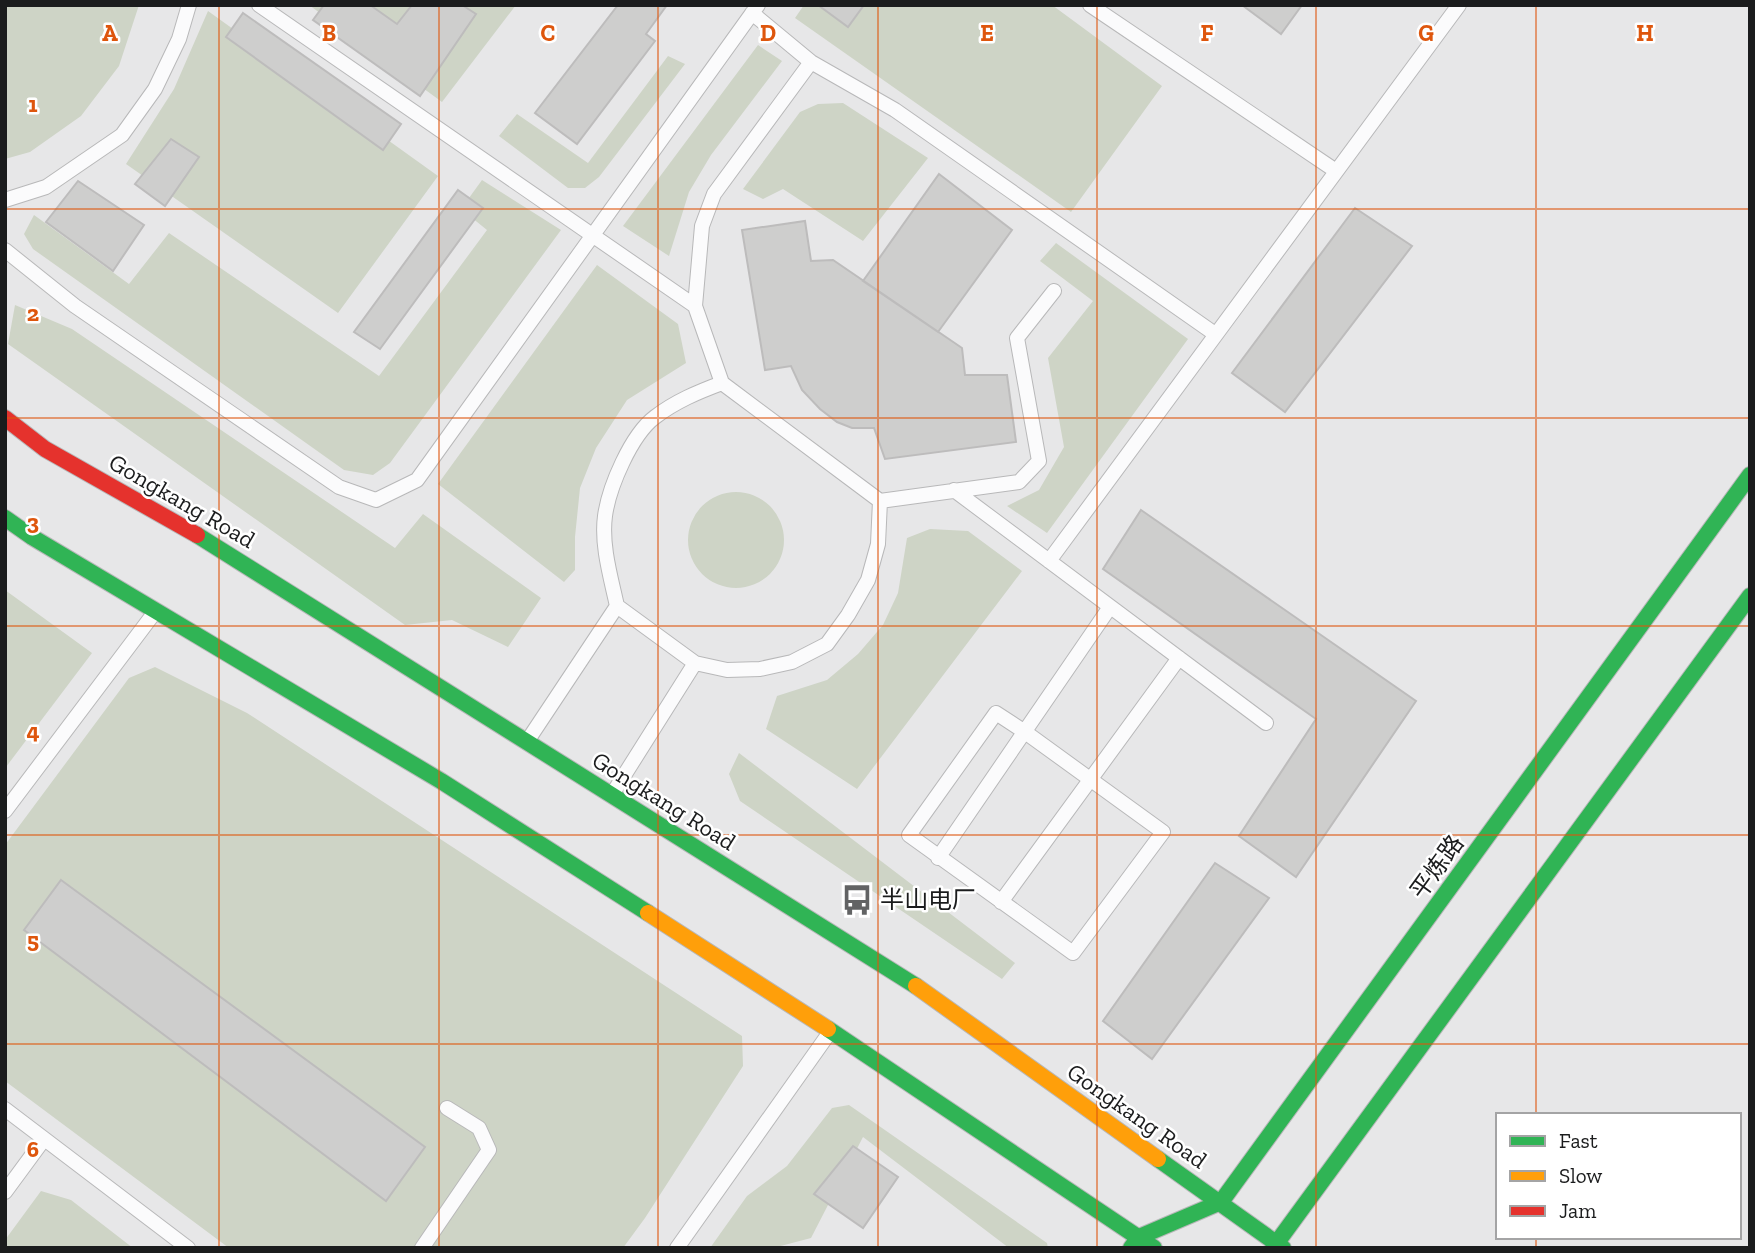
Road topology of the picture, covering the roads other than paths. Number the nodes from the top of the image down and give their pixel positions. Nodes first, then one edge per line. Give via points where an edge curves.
1 (189, 5) edge
2 (259, 5) edge
3 (1090, 5) edge
4 (1459, 5) edge
5 (755, 9) edge
6 (811, 62) junction
7 (1336, 170) junction
8 (5, 200) edge
9 (591, 235) junction
10 (5, 250) edge
11 (1054, 291) dead end
12 (695, 306) junction
13 (1215, 334) junction
14 (722, 383) junction
15 (5, 418) edge
16 (1750, 475) edge
17 (954, 490) junction
18 (880, 501) junction
19 (5, 518) edge
20 (1049, 561) junction
21 (1750, 596) edge
22 (617, 607) junction
23 (1110, 607) junction
24 (156, 611) junction
25 (1179, 658) junction
26 (695, 663) junction
27 (1266, 723) dead end
28 (1025, 732) junction
29 (527, 741) junction
30 (1091, 779) junction
31 (612, 794) junction
32 (5, 811) edge
33 (938, 858) junction
34 (1001, 902) junction
35 (831, 1030) junction
36 (447, 1108) dead end
37 (5, 1109) edge
38 (44, 1139) junction
39 (5, 1192) edge
40 (1221, 1202) junction
41 (1135, 1242) edge
42 (1277, 1246) edge
43 (188, 1248) edge
44 (422, 1248) edge
45 (677, 1248) edge
46 (1154, 1248) edge

1 - 8 lane via 155,89 122,135 46,187
2 - 9 lane
3 - 7 lane
4 - 7 lane
5 - 6 lane
5 - 9 lane
6 - 12 lane via 714,194 702,226
6 - 13 lane via 895,110
7 - 13 lane
9 - 10 lane via 417,480 376,500 339,487 75,306
9 - 12 lane
11 - 17 lane via 1017,338 1039,461 1019,482
12 - 14 lane
13 - 20 lane
14 - 18 lane
14 - 22 lane via 688,395 652,418 614,478 605,518 607,564
15 - 29 main road, Gongkang Road via 45,449 170,517
16 - 40 main road, 平炼路
17 - 18 lane
17 - 20 lane
18 - 26 lane via 878,544 868,580 827,644 792,662 760,669 726,670
19 - 24 main road
20 - 23 lane
21 - 42 main road
22 - 26 lane
22 - 29 lane
23 - 25 lane
23 - 28 lane
24 - 32 lane
24 - 35 main road via 441,781
25 - 27 lane
25 - 30 lane
26 - 31 lane
28 - 30 lane
28 - 33 lane
28 - 33 lane via 996,713 909,835
29 - 31 main road, Gongkang Road
30 - 34 lane
30 - 34 lane via 1163,832 1073,953
31 - 40 main road, Gongkang Road via 916,986
33 - 34 lane
35 - 41 main road
35 - 45 lane
36 - 44 lane via 479,1128 489,1150
37 - 38 lane
38 - 39 lane
38 - 43 lane
40 - 41 main road
40 - 42 main road, Gongkang Road
41 - 46 main road

